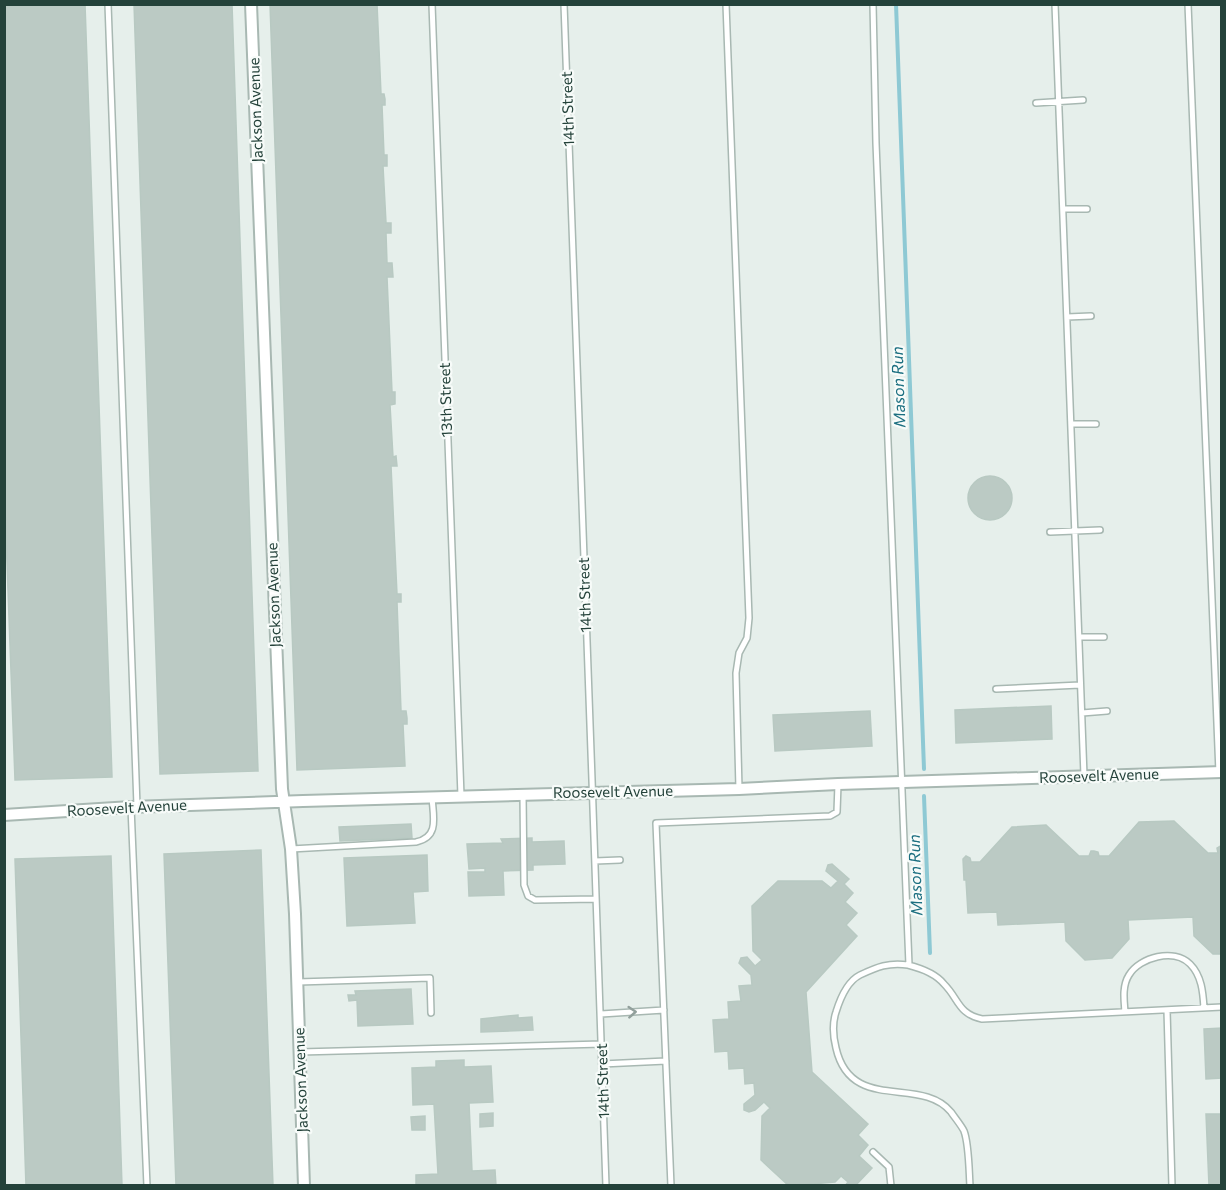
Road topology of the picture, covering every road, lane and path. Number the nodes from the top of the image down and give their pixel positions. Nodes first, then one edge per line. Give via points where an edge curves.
1 (108, 4) edge
2 (251, 4) edge
3 (432, 4) edge
4 (564, 4) edge
5 (726, 4) edge
6 (873, 4) edge
7 (1055, 4) edge
8 (1188, 4) edge
9 (1083, 100) dead end
10 (1059, 102) junction
11 (1036, 103) dead end
12 (1063, 209) junction
13 (1087, 209) dead end
14 (1091, 316) dead end
15 (1067, 317) junction
16 (1071, 424) junction
17 (1096, 424) dead end
18 (1100, 530) dead end
19 (1075, 531) junction
20 (1050, 532) dead end
21 (1079, 637) junction
22 (1104, 637) dead end
23 (1080, 685) junction
24 (996, 689) dead end
25 (1107, 711) dead end
26 (1082, 713) junction
27 (1220, 772) edge
28 (1084, 777) junction
29 (838, 784) junction
30 (901, 784) junction
31 (739, 789) junction
32 (592, 792) junction
33 (523, 794) junction
34 (461, 796) junction
35 (432, 797) junction
36 (282, 802) junction
37 (134, 807) junction
38 (4, 815) edge
39 (291, 849) junction
40 (620, 860) dead end
41 (594, 861) junction
42 (596, 899) junction
43 (909, 965) junction
44 (298, 982) junction
45 (1221, 1007) edge
46 (1204, 1008) junction
47 (664, 1010) junction
48 (1167, 1010) junction
49 (1125, 1012) junction
50 (431, 1013) dead end
51 (601, 1014) junction
52 (602, 1044) junction
53 (300, 1052) junction
54 (666, 1061) junction
55 (602, 1064) junction
56 (873, 1152) dead end
57 (147, 1185) edge
58 (304, 1185) edge
59 (606, 1185) edge
60 (671, 1185) edge
61 (891, 1185) edge
62 (970, 1185) edge
63 (1172, 1185) edge

1 - 37 lane
2 - 36 street, Jackson Avenue
3 - 34 lane, 13th Street
4 - 32 lane, 14th Street
5 - 31 lane via 749,618 736,673
6 - 30 lane
7 - 10 lane
8 - 27 lane
9 - 10 lane
10 - 11 lane
10 - 12 lane
12 - 13 lane
12 - 15 lane
14 - 15 lane
15 - 16 lane
16 - 17 lane
16 - 19 lane
18 - 19 lane
19 - 20 lane
19 - 21 lane
21 - 22 lane
21 - 23 lane
23 - 24 lane
23 - 26 lane
25 - 26 lane
26 - 28 lane
27 - 28 street, Roosevelt Avenue
28 - 30 street, Roosevelt Avenue
29 - 30 street, Roosevelt Avenue
29 - 31 street, Roosevelt Avenue
29 - 47 lane via 837,812 830,816 656,823
30 - 43 lane
31 - 32 street, Roosevelt Avenue
32 - 33 street, Roosevelt Avenue
32 - 41 lane, 14th Street
33 - 34 street, Roosevelt Avenue
33 - 42 lane via 524,885 528,896 535,900
34 - 35 street, Roosevelt Avenue
35 - 36 street, Roosevelt Avenue
35 - 39 lane via 434,824 426,840
36 - 37 street, Roosevelt Avenue
36 - 39 street, Jackson Avenue
37 - 38 street, Roosevelt Avenue
37 - 57 lane
39 - 44 street, Jackson Avenue
40 - 41 lane
41 - 42 lane, 14th Street
42 - 51 lane, 14th Street
43 - 49 lane via 935,975 971,1017
43 - 62 lane via 883,964 855,978 835,1014 837,1054 845,1071 856,1080 877,1090 925,1096 950,1110 964,1132
44 - 50 lane via 430,978
44 - 53 street, Jackson Avenue
45 - 46 lane
46 - 48 lane
46 - 49 lane via 1202,986 1191,965 1179,957 1157,957 1137,964 1128,977
51 -> 47 lane
47 - 54 lane
48 - 49 lane
48 - 63 lane
51 - 52 lane, 14th Street
52 - 53 lane
52 - 55 lane, 14th Street
53 - 58 street, Jackson Avenue
54 - 55 lane
54 - 60 lane
55 - 59 lane, 14th Street
56 - 61 lane via 889,1167

